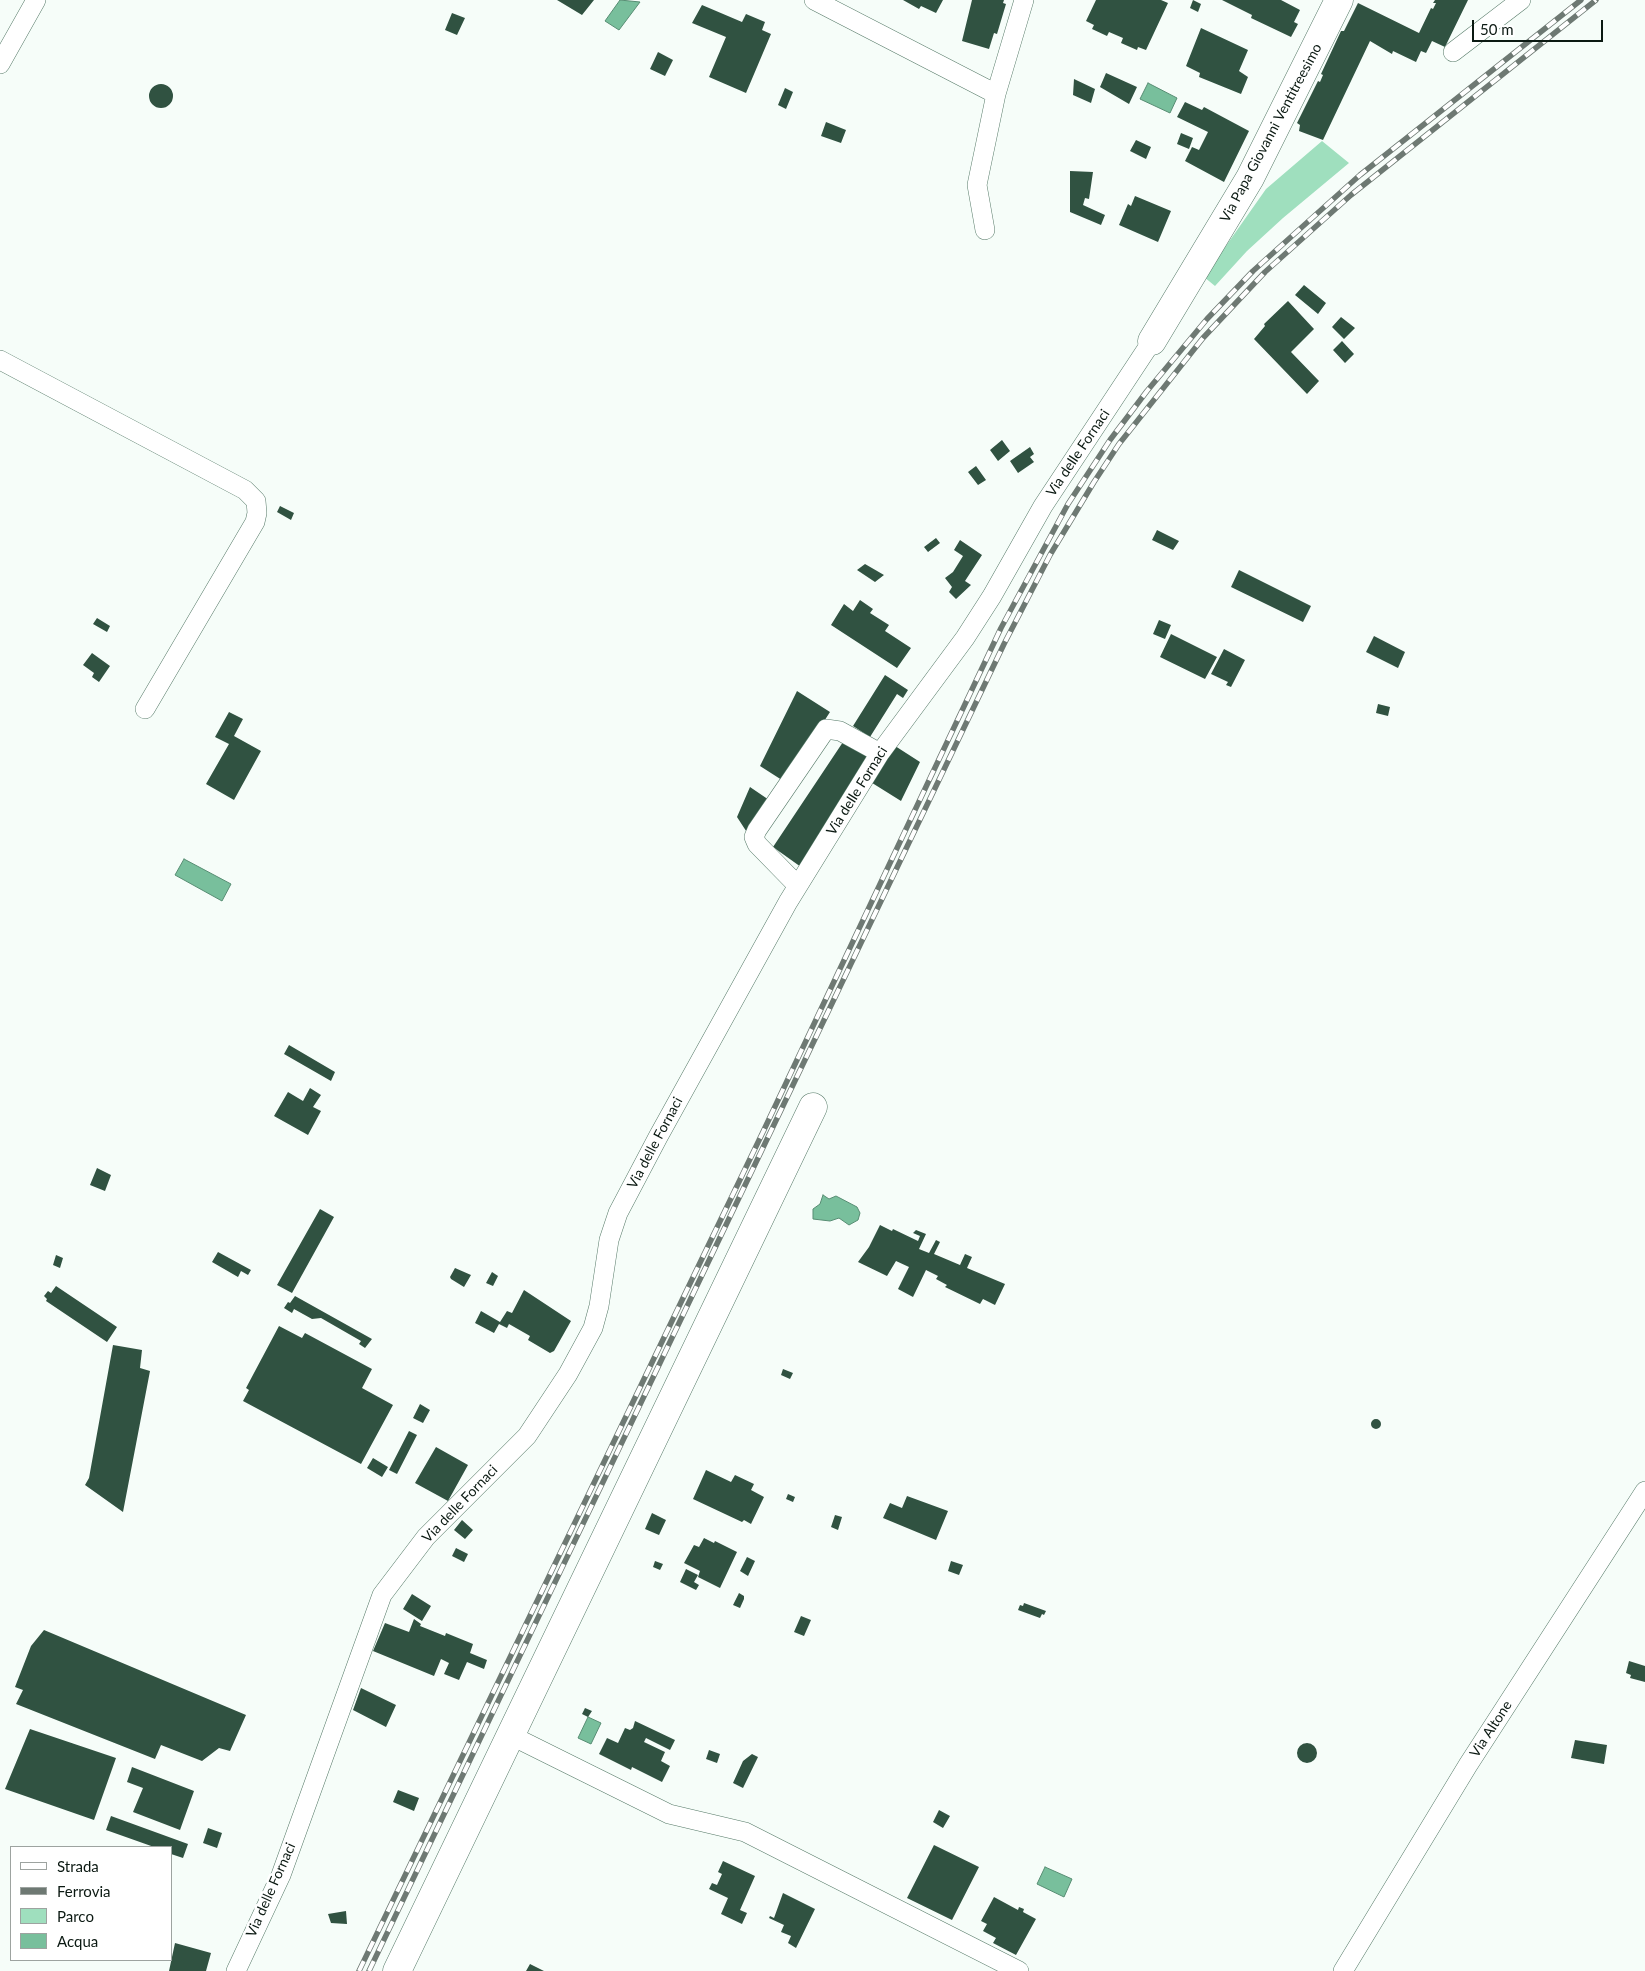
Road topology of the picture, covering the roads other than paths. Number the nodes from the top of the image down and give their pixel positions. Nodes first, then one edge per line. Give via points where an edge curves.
1 (36, 0) edge
2 (814, 0) edge
3 (1024, 0) edge
4 (1339, 0) edge
5 (1521, 0) edge
6 (1453, 52) dead end
7 (0, 64) edge
8 (996, 94) junction
9 (985, 230) dead end
10 (1152, 341) joint
11 (0, 360) edge
12 (145, 710) dead end
13 (880, 754) junction
14 (798, 886) junction
15 (813, 1107) dead end
16 (1645, 1491) edge
17 (510, 1735) junction
18 (236, 1971) edge
19 (397, 1971) edge
20 (1019, 1971) edge
21 (1343, 1971) edge

1 - 7 street
2 - 8 street
3 - 8 street
4 - 10 main road, Via Papa Giovanni Ventitreesimo via 1250,178
5 - 6 street
8 - 9 street via 977,185
10 - 13 street, Via delle Fornaci via 1043,506 992,596
11 - 12 street via 245,490 256,501 255,522
13 - 14 street, Via delle Fornaci
13 - 14 street via 840,731 826,729 756,830 757,844
14 - 18 street, Via delle Fornaci via 618,1213 609,1240 593,1328 568,1374 527,1436 426,1537 382,1595 281,1875
15 - 17 main road
16 - 21 street, Via Altone via 1468,1765
17 - 19 main road
17 - 20 street via 669,1814 745,1832

